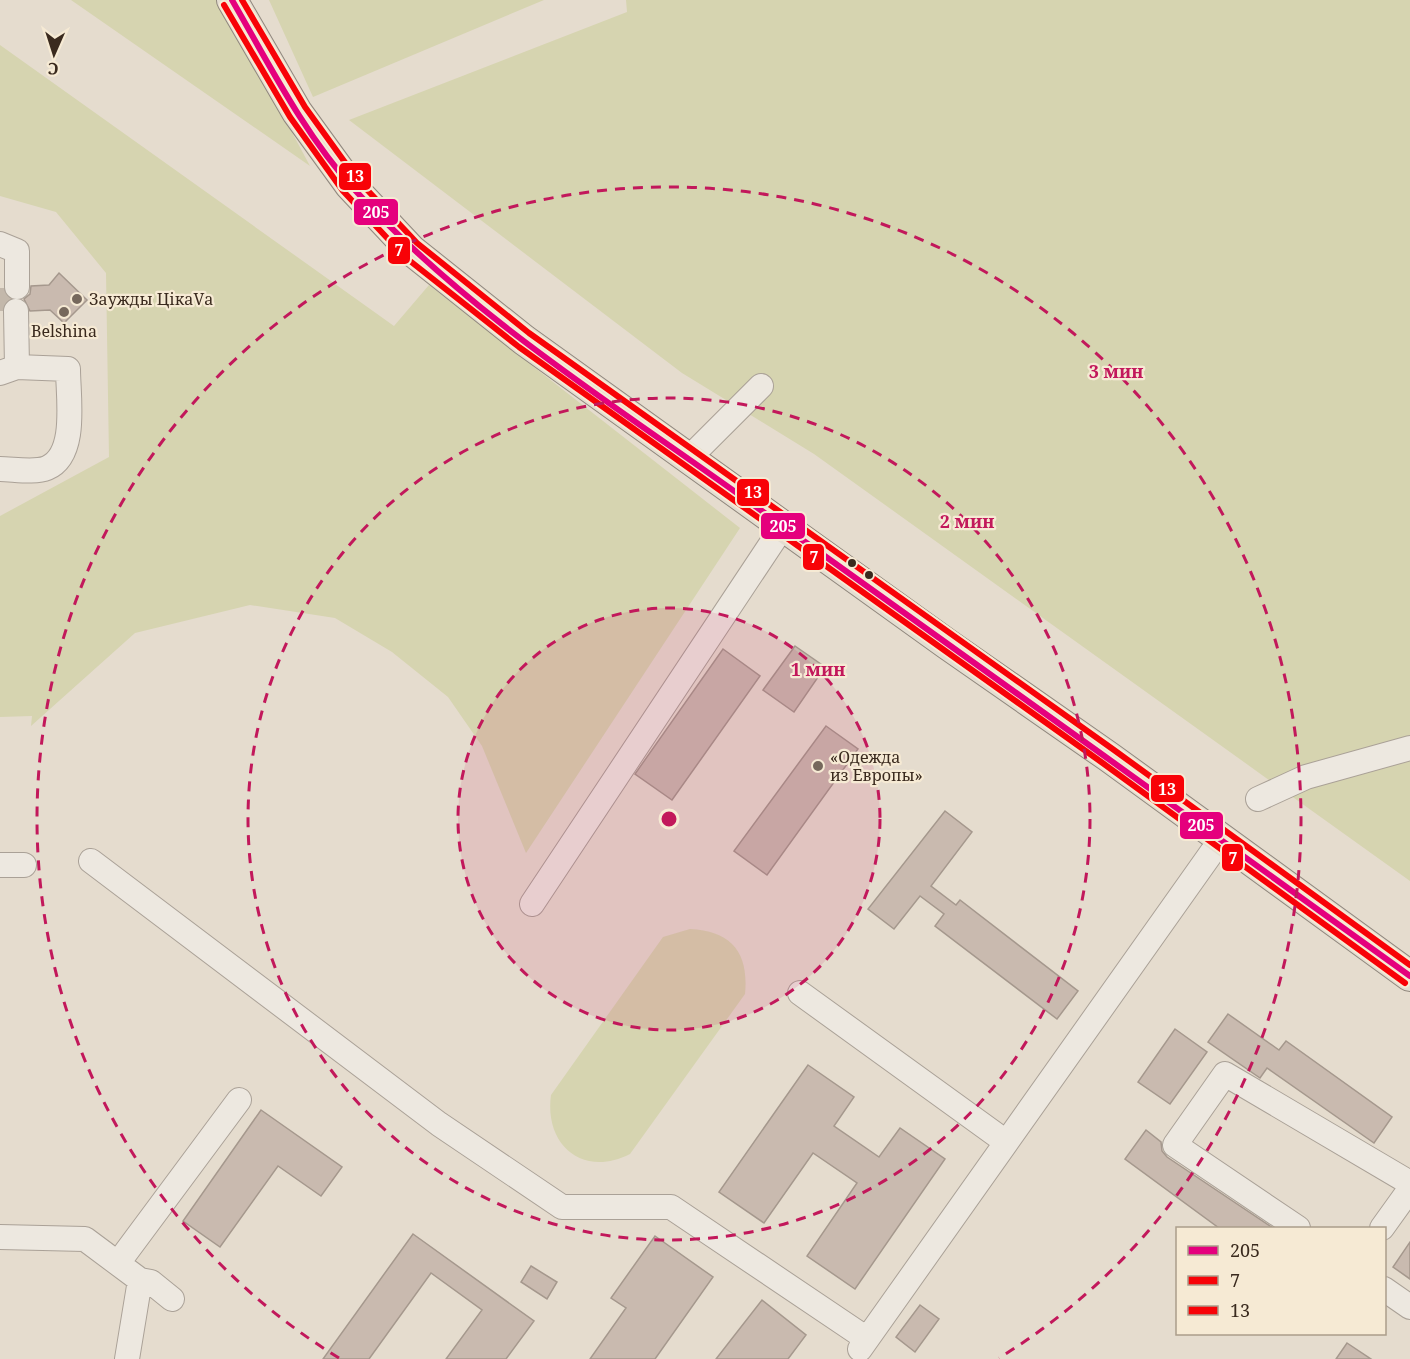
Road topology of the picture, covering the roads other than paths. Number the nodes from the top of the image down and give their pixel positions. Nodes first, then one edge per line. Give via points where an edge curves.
1 (232, 0) edge
2 (0, 244) edge
3 (8, 284) edge
4 (10, 311) dead end
5 (6, 368) edge
6 (761, 386) dead end
7 (689, 458) junction
8 (0, 469) edge
9 (783, 526) junction
10 (1410, 748) edge
11 (1258, 799) dead end
12 (1222, 838) junction
13 (91, 861) dead end
14 (532, 904) dead end
15 (1410, 976) edge
16 (800, 993) dead end
17 (239, 1100) dead end
18 (1006, 1142) junction
19 (1410, 1183) edge
20 (1410, 1189) edge
21 (1297, 1227) edge
22 (1383, 1227) edge
23 (0, 1237) edge
24 (118, 1263) junction
25 (140, 1281) junction
26 (1386, 1289) edge
27 (172, 1299) dead end
28 (1410, 1307) edge
29 (127, 1359) edge

1 - 7 main road via 256,45 317,139 350,185 411,250 524,340
2 - 3 lane via 17,251
4 - 5 lane
5 - 8 lane via 68,369 68,445 60,460 45,469
6 - 7 lane
7 - 9 main road
9 - 12 main road
9 - 14 lane
10 - 11 lane via 1306,777
12 - 15 main road
12 - 18 lane
13 - 18 lane via 439,1124 562,1207 671,1207 863,1344
16 - 18 lane
17 - 24 lane
19 - 21 lane via 1225,1074 1175,1145
20 - 22 lane
23 - 24 lane via 85,1239
24 - 25 lane
25 - 27 lane via 151,1282
25 - 29 lane
26 - 28 lane

